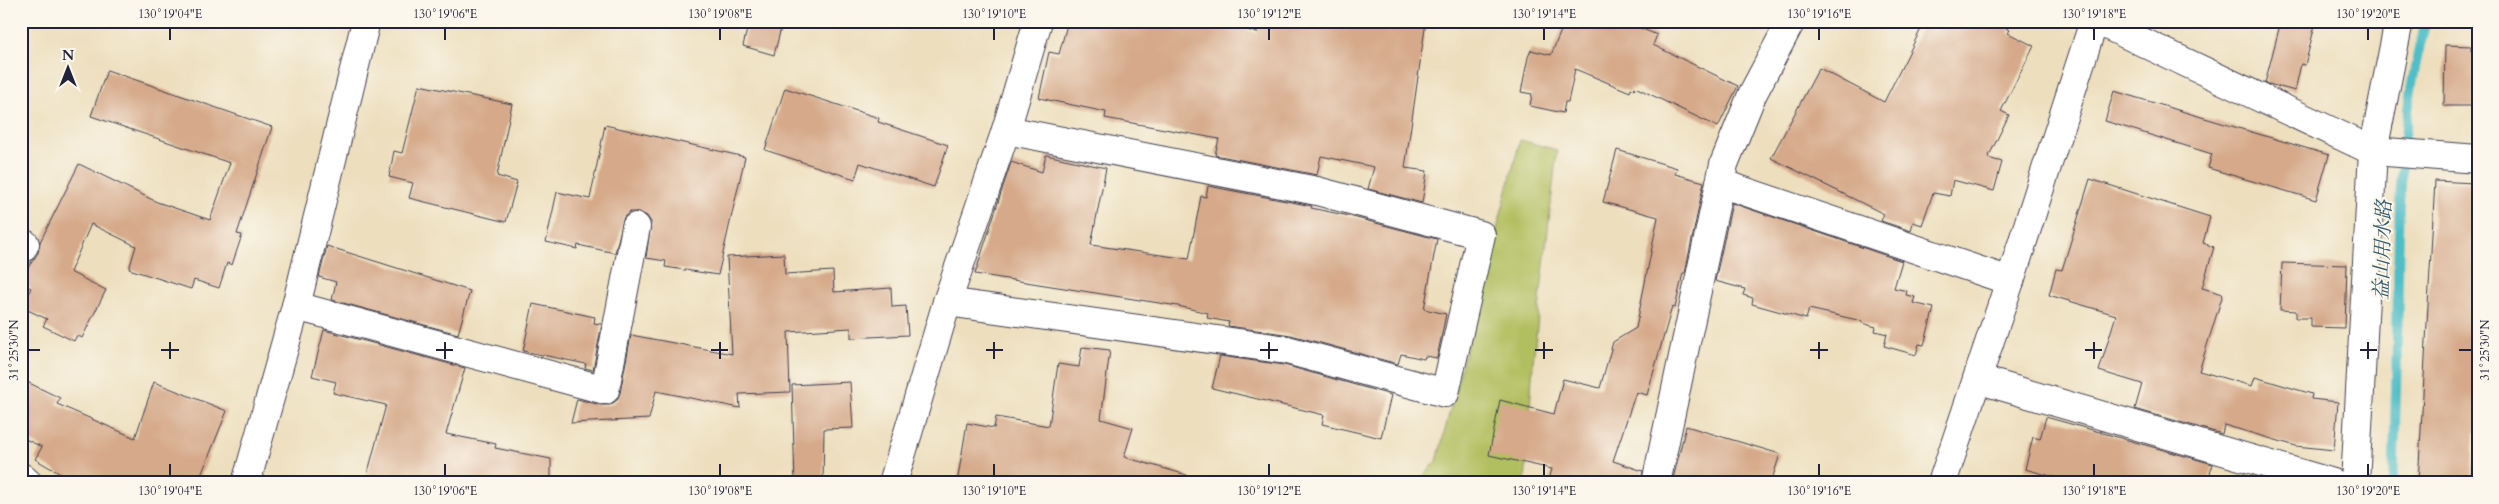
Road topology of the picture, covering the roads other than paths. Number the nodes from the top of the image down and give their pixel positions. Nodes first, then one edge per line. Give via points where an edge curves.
1 (366, 21) edge
2 (1038, 21) edge
3 (1791, 21) edge
4 (2094, 21) edge
5 (2098, 21) edge
6 (2399, 21) edge
7 (1006, 130) junction
8 (2380, 152) junction
9 (2478, 159) edge
10 (1720, 183) junction
11 (636, 227) dead end
12 (2010, 281) junction
13 (947, 302) junction
14 (296, 306) junction
15 (1977, 379) junction
16 (21, 477) edge
17 (28, 483) edge
18 (246, 483) edge
19 (893, 483) edge
20 (1656, 483) edge
21 (1942, 483) edge
22 (2333, 483) edge
23 (2355, 483) edge

1 - 14 street
2 - 7 street
3 - 10 street via 1752,95 1724,164
4 - 12 street
5 - 8 street
6 - 8 street
7 - 13 street
7 - 13 street via 1317,191 1481,234 1445,393 1287,350
8 - 9 street
8 - 23 street
10 - 12 street
10 - 20 street
11 - 14 street via 605,390
12 - 15 street
13 - 19 street
14 - 18 street
15 - 21 street
15 - 22 street
16 - 17 street

